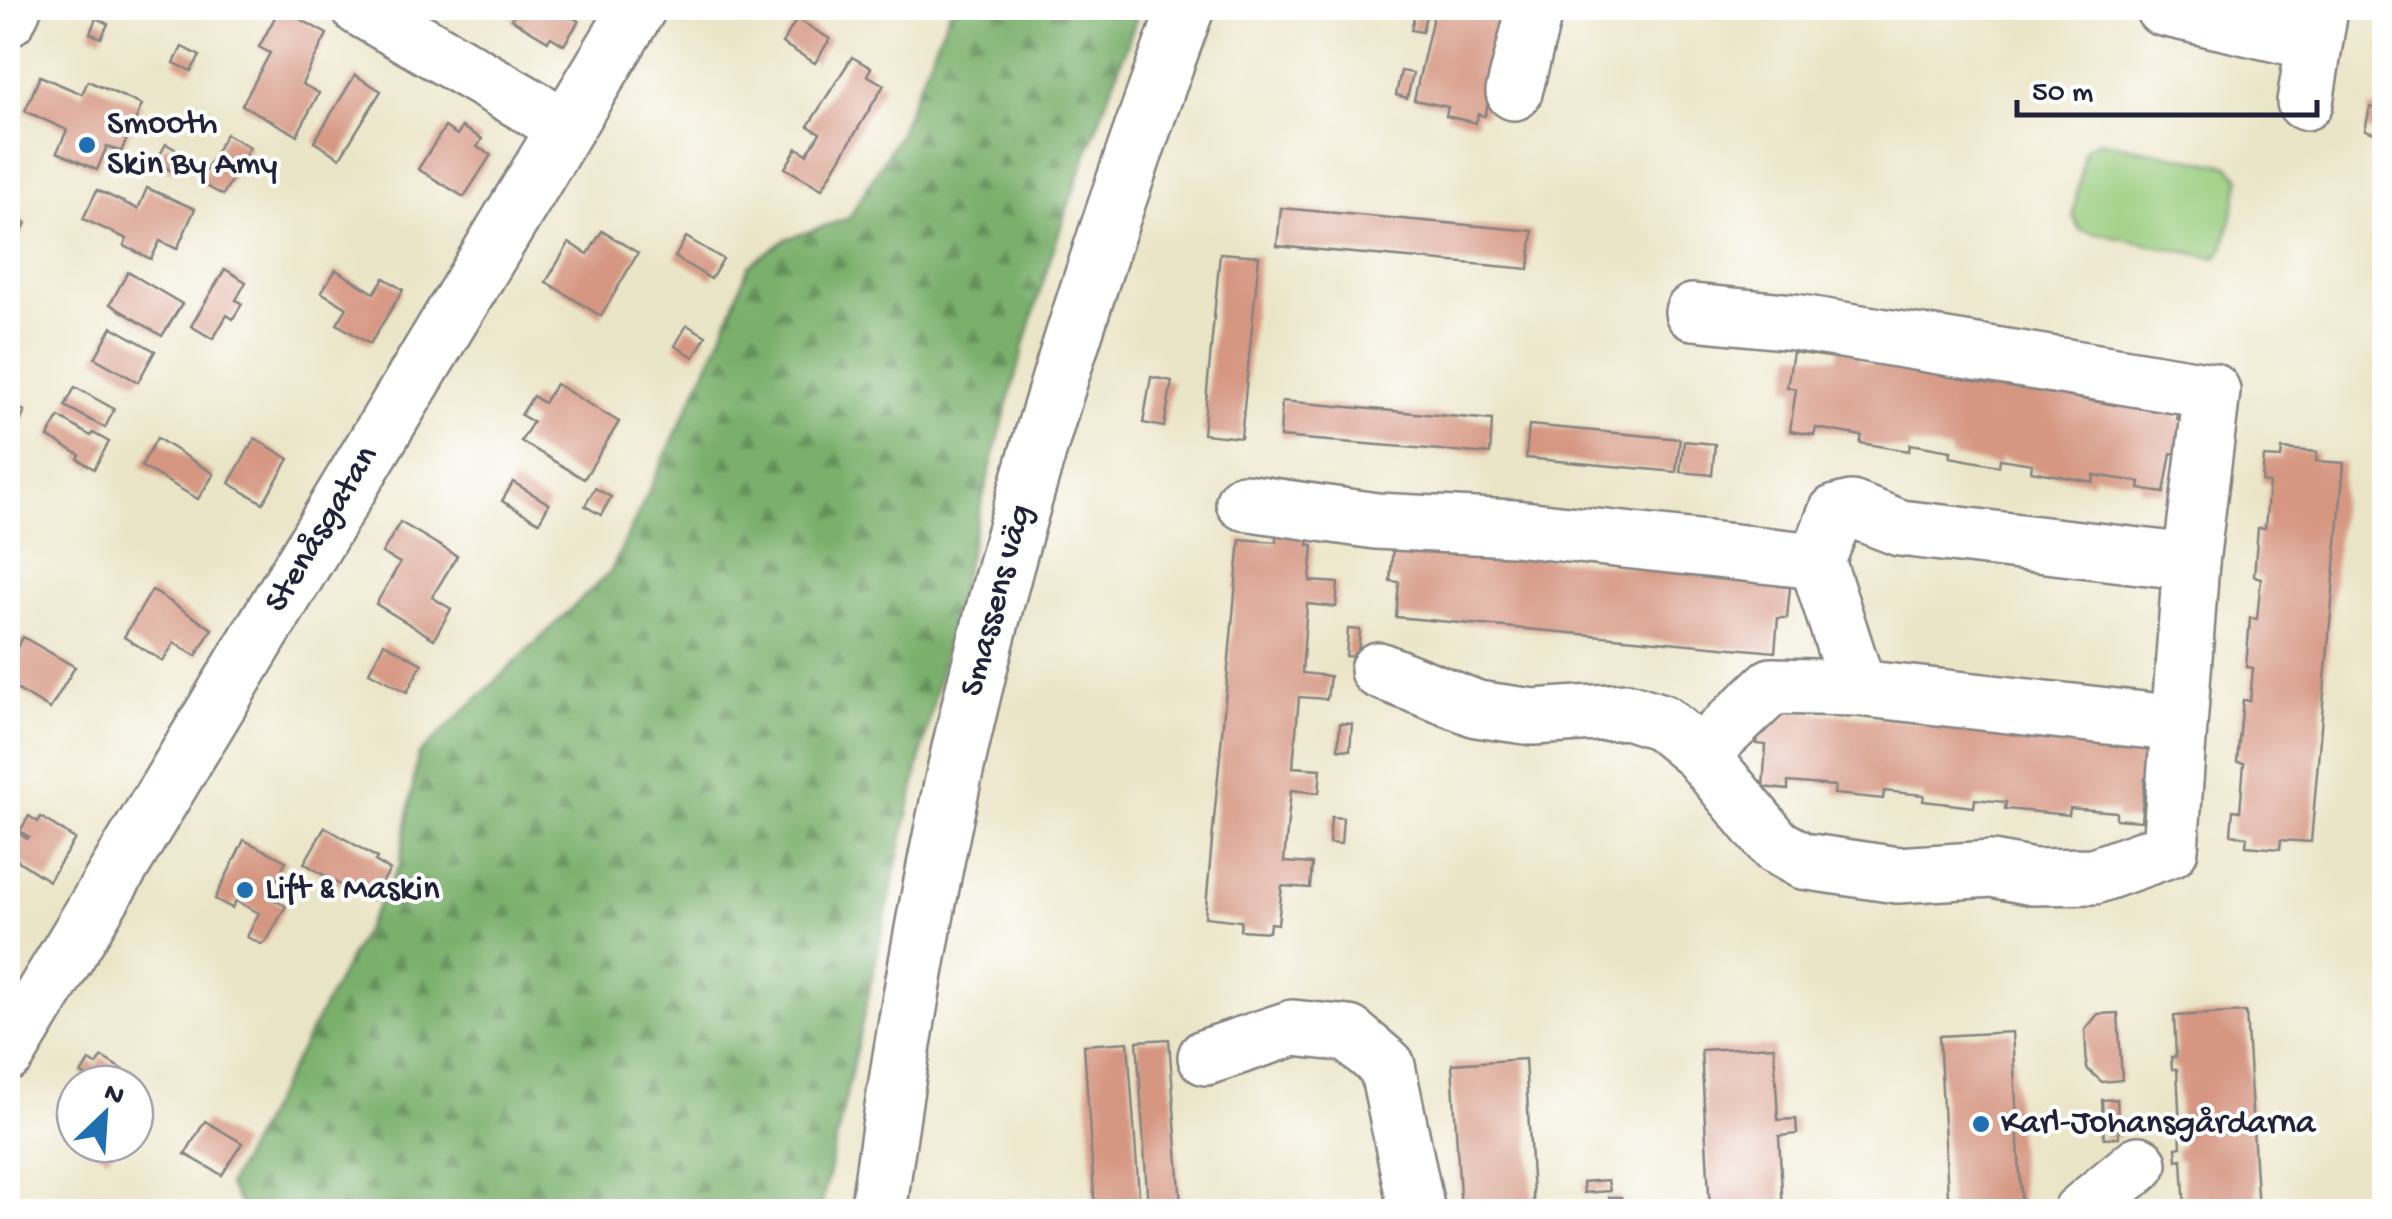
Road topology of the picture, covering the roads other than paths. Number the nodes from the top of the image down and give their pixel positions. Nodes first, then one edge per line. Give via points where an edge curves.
1 (12, 8) edge
2 (360, 8) edge
3 (638, 8) edge
4 (1186, 8) edge
5 (1535, 8) edge
6 (2162, 8) edge
7 (8, 18) edge
8 (2316, 24) edge
9 (1514, 92) dead end
10 (2305, 102) dead end
11 (566, 127) junction
12 (1692, 312) dead end
13 (1244, 502) dead end
14 (1817, 561) junction
15 (2191, 562) junction
16 (1378, 670) dead end
17 (1858, 688) junction
18 (2179, 724) junction
19 (1700, 754) junction
20 (8, 1053) edge
21 (1206, 1058) dead end
22 (2139, 1164) dead end
23 (878, 1212) edge
24 (1417, 1212) edge
25 (2082, 1212) edge

1 - 7 street
2 - 11 street
3 - 11 street, Stenåsgatan
4 - 23 street, Smassens väg via 1040,442 985,642 932,880
5 - 9 street
6 - 8 street
8 - 10 street
11 - 20 street, Stenåsgatan
12 - 15 street via 1794,322 2212,391
13 - 14 street via 1376,521 1514,528
14 - 15 street via 1836,513 1852,509 1900,528
14 - 17 street
15 - 18 street
16 - 19 street via 1477,708 1533,717 1627,711 1661,722
17 - 18 street
17 - 19 street via 1772,686
18 - 19 street via 2170,849 2094,876 2033,877 1992,869 1896,876 1803,861 1776,846
21 - 24 street via 1293,1028 1349,1034 1387,1066
22 - 25 street

